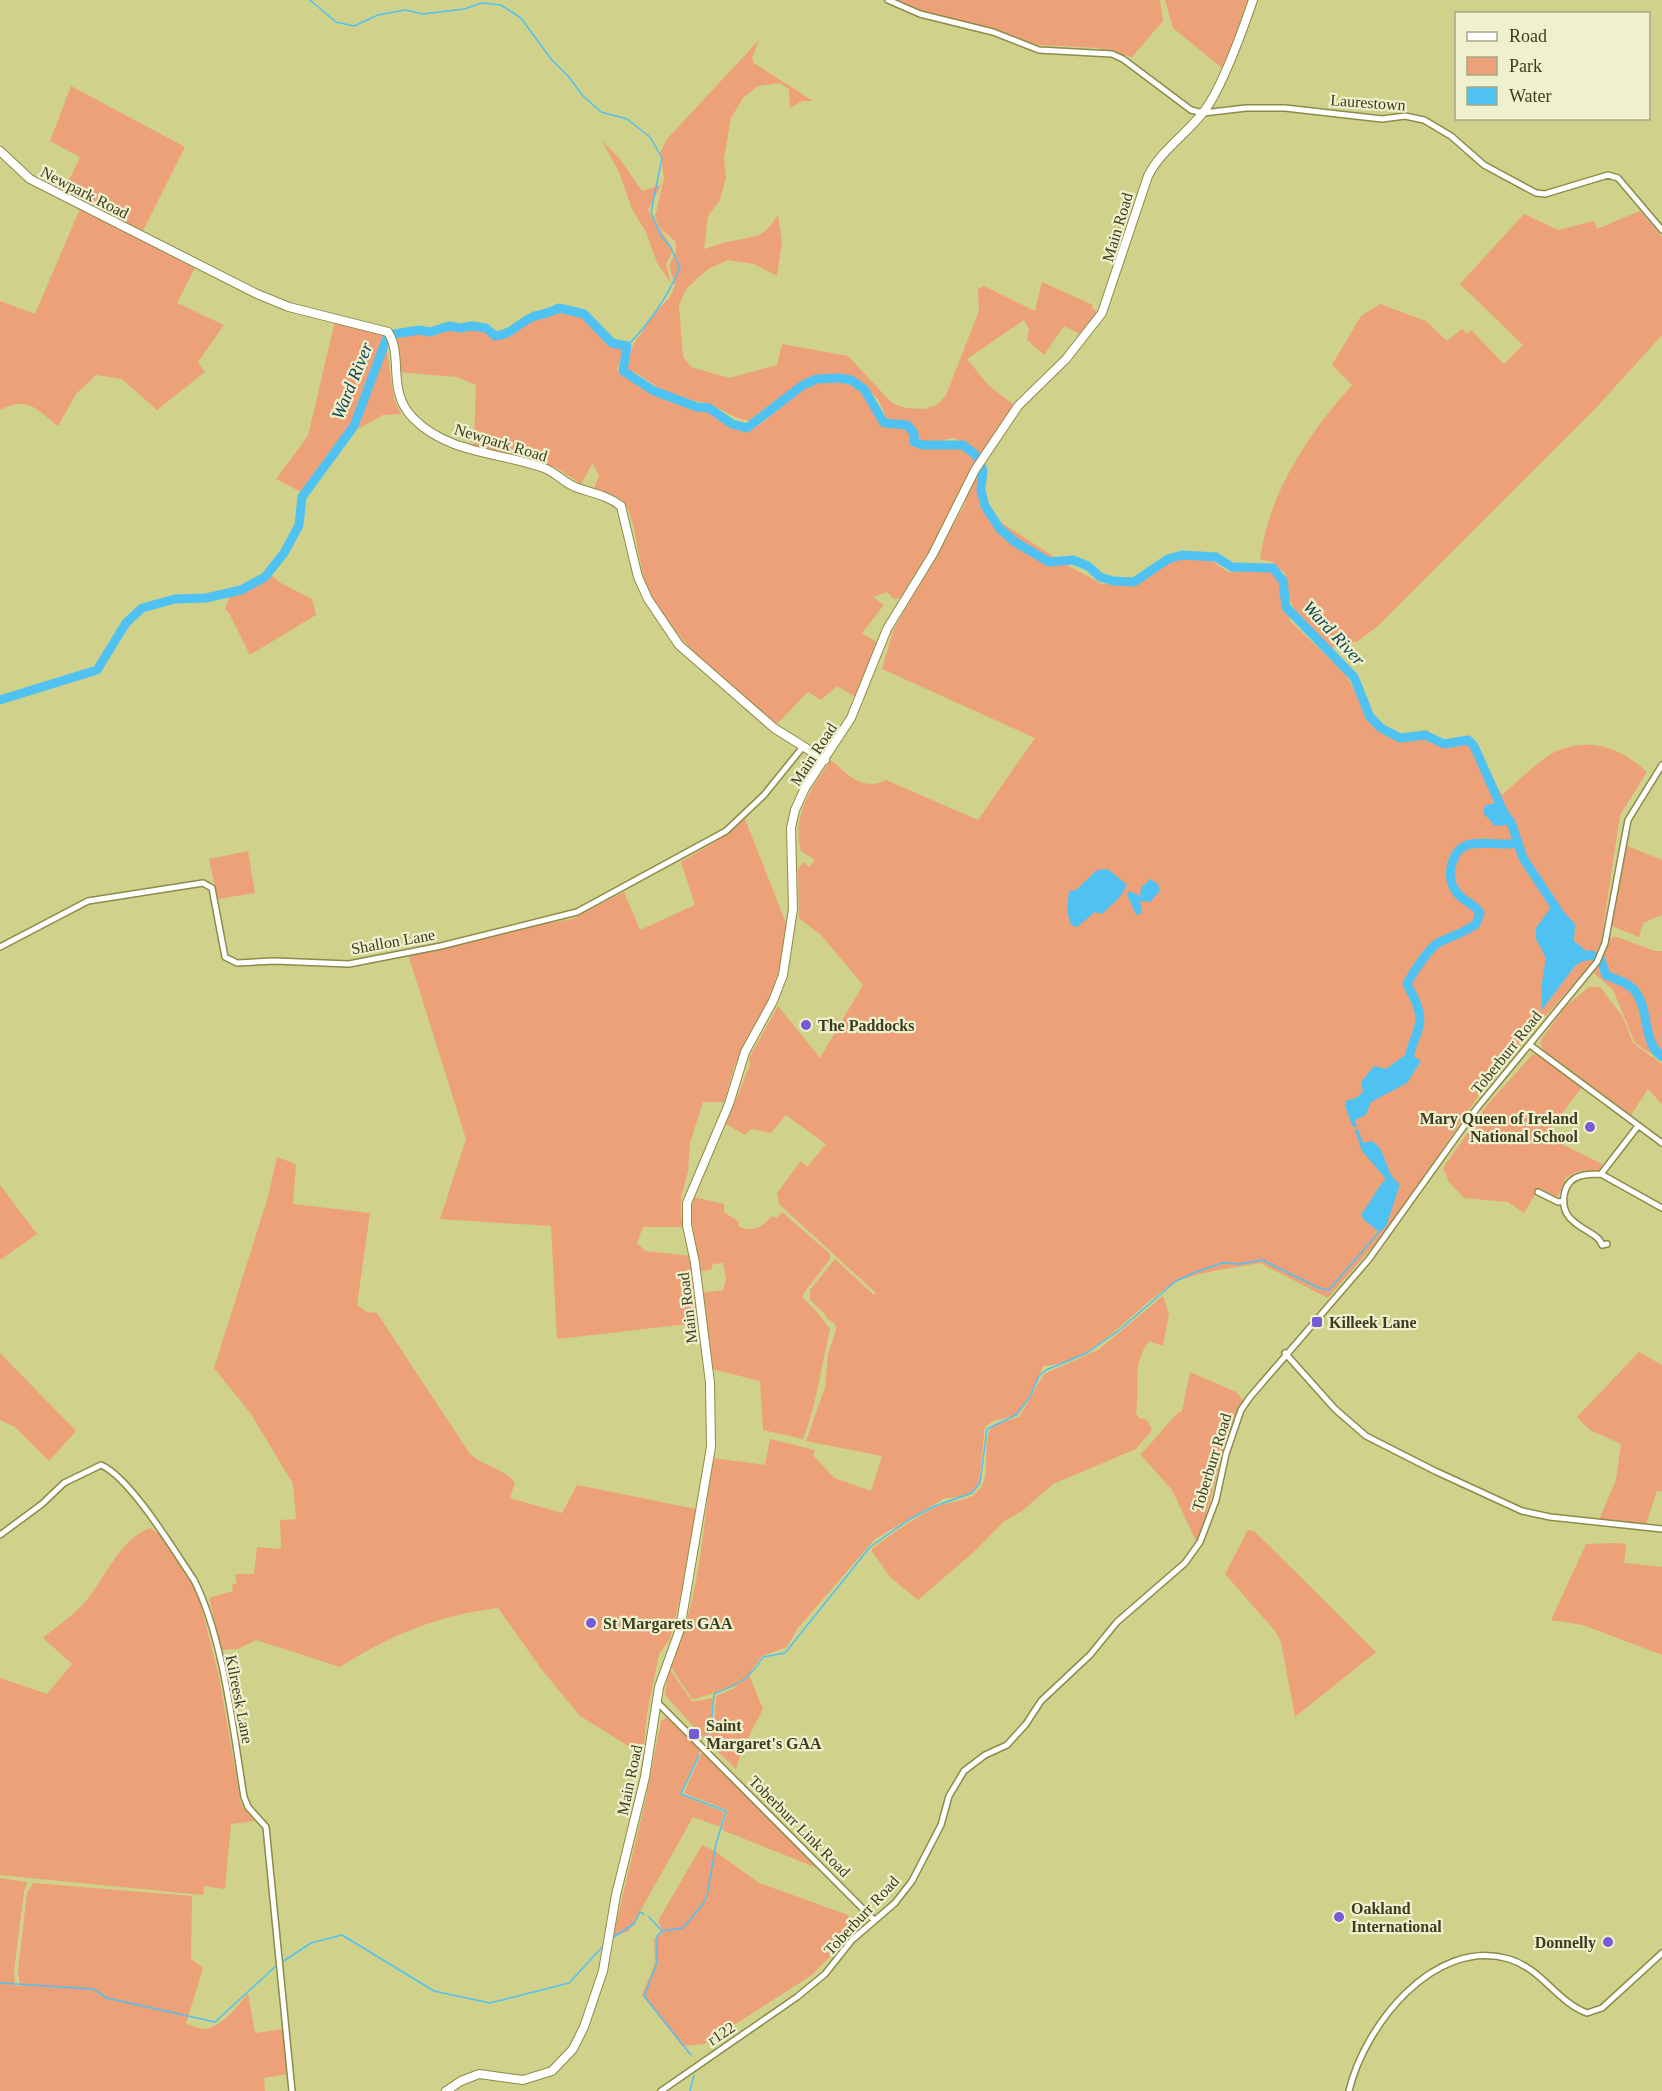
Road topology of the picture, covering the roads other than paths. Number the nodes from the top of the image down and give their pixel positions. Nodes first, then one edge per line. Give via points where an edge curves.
1 (888, 0) edge
2 (1253, 0) edge
3 (1203, 112) junction
4 (0, 151) edge
5 (1662, 230) edge
6 (802, 748) junction
7 (825, 760) junction
8 (1662, 765) edge
9 (0, 947) edge
10 (1530, 1045) junction
11 (1638, 1126) junction
12 (1662, 1143) edge
13 (1601, 1174) junction
14 (1543, 1192) dead end
15 (1564, 1201) junction
16 (1662, 1208) edge
17 (1607, 1244) dead end
18 (1285, 1353) junction
19 (1662, 1529) edge
20 (0, 1535) edge
21 (656, 1701) junction
22 (874, 1920) junction
23 (1662, 1953) edge
24 (797, 1997) joint
25 (292, 2091) edge
26 (446, 2091) edge
27 (661, 2091) edge
28 (1349, 2091) edge

1 - 3 street via 920,14 993,32 1039,50 1112,54 1191,110
2 - 3 main road, Main Road via 1212,100
3 - 5 street, Laurestown via 1285,108 1424,120 1451,136 1484,165 1536,193 1545,194 1608,174 1618,178
3 - 7 main road, Main Road via 1148,176 1113,286 1096,324 1018,406 975,470 933,554 887,629 851,718
4 - 6 main road, Newpark Road via 30,179 265,298 390,335 401,400 413,418 456,445 546,469 621,506 638,577 672,636 690,656
6 - 7 main road, Newpark Road
6 - 9 street, Shallon Lane via 764,795 726,831 617,892 563,916 350,964 237,963 225,957 212,888 203,883 88,901
7 - 21 main road, Main Road via 805,788 792,821 793,909 783,975 745,1052 729,1104 687,1203 710,1383 712,1431 680,1629
8 - 10 street, Toberburr Road via 1628,820 1598,962
10 - 11 street
10 - 18 street, Toberburr Road via 1477,1108 1370,1258
11 - 12 street
11 - 13 street
13 - 15 street via 1573,1179 1565,1190
13 - 16 street
14 - 15 street via 1558,1202
15 - 17 street via 1577,1226 1598,1238 1602,1245
18 - 19 street via 1335,1409 1366,1436 1435,1471 1522,1511
18 - 22 street, Toberburr Road via 1241,1410 1216,1500 1193,1553 1041,1701 1007,1745 985,1755 964,1772 948,1796 941,1825 912,1881
20 - 25 street, Kilreesk Lane via 64,1483 101,1465 128,1488 201,1593 219,1659 244,1797 266,1827
21 - 22 street, Toberburr Link Road
21 - 26 main road, Main Road via 645,1777 603,1971 573,2049 545,2075 523,2080 479,2074
22 - 24 street, Toberburr Road via 825,1974
23 - 28 street via 1602,2008 1587,2013 1532,1969 1508,1959 1489,1956 1440,1969 1410,1990 1383,2017 1355,2066
24 - 27 street, r122

